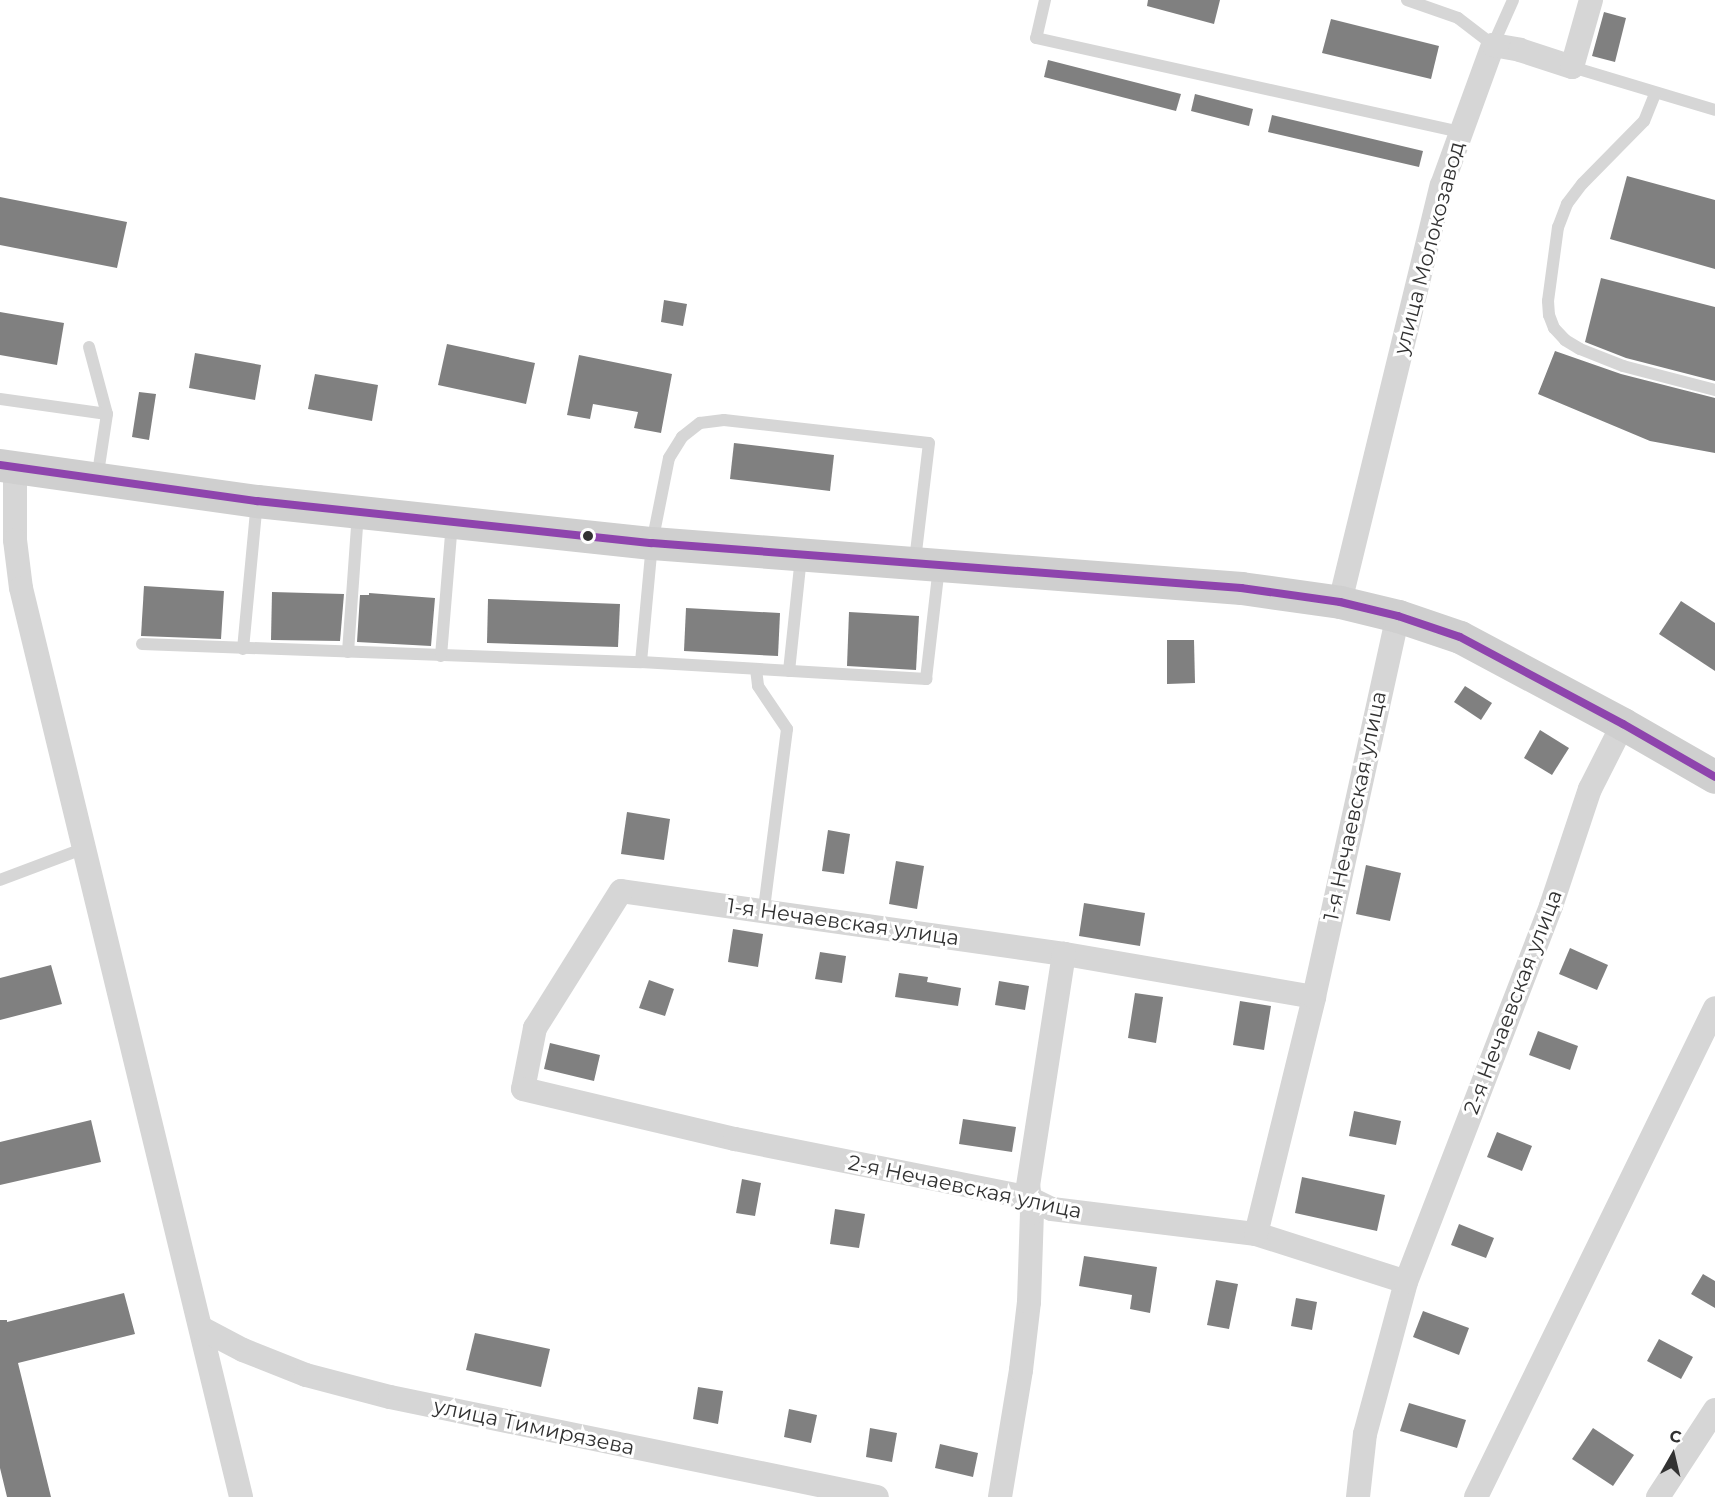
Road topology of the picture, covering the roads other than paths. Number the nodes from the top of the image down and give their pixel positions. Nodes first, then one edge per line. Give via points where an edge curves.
1 (1045, 0) edge
2 (1407, 0) edge
3 (1513, 0) edge
4 (1591, 0) edge
5 (1493, 45) junction
6 (1572, 67) junction
7 (1655, 94) junction
8 (1715, 110) edge
9 (1460, 132) junction
10 (89, 347) dead end
11 (1715, 390) edge
12 (0, 399) edge
13 (107, 414) junction
14 (8, 466) edge
15 (97, 480) junction
16 (257, 501) junction
17 (358, 512) junction
18 (452, 522) junction
19 (652, 543) junction
20 (801, 554) junction
21 (927, 563) junction
22 (1340, 602) junction
23 (1398, 616) junction
24 (142, 644) dead end
25 (243, 649) junction
26 (348, 652) junction
27 (441, 656) junction
28 (641, 662) junction
29 (756, 669) junction
30 (789, 671) junction
31 (1623, 724) junction
32 (1715, 777) edge
33 (85, 848) junction
34 (0, 880) edge
35 (764, 909) junction
36 (1064, 954) junction
37 (1314, 997) junction
38 (1715, 1008) edge
39 (524, 1089) joint
40 (1029, 1198) junction
41 (1256, 1234) junction
42 (1406, 1282) junction
43 (201, 1328) junction
44 (1715, 1410) edge
45 (241, 1497) edge
46 (877, 1497) edge
47 (1000, 1497) edge
48 (1358, 1497) edge
49 (1476, 1497) edge
50 (1658, 1497) edge

1 - 9 lane via 1036,38
2 - 5 lane via 1458,18
3 - 5 lane
4 - 6 street
5 - 6 street
5 - 9 street, улица Молокозавод
6 - 7 lane
7 - 8 lane
7 - 11 lane via 1644,121 1582,184 1568,204 1558,227 1549,315 1554,328 1580,349 1623,366
9 - 22 street, улица Молокозавод via 1428,241
10 - 13 lane
12 - 13 lane
13 - 15 lane
14 - 15 main road
14 - 33 street via 21,588
15 - 16 main road
16 - 17 main road
16 - 25 lane
17 - 18 main road
17 - 26 lane
18 - 19 main road
18 - 27 lane
19 - 20 main road
19 - 21 lane via 669,458 682,437 700,423 724,420 929,443
19 - 28 lane
20 - 21 main road
20 - 30 lane
21 - 22 main road via 1241,588
21 - 30 lane via 926,679
22 - 23 main road
23 - 31 main road via 1460,637
23 - 37 street, 1-я Нечаевская улица
24 - 25 lane
25 - 26 lane
26 - 27 lane
27 - 28 lane
28 - 29 lane
29 - 30 lane
29 - 35 lane via 758,686 787,729
31 - 32 main road
31 - 42 street, 2-я Нечаевская улица via 1590,789 1551,906
33 - 34 lane
33 - 43 street
35 - 36 street, 1-я Нечаевская улица
35 - 39 street, 1-я Нечаевская улица via 621,891 535,1028
36 - 37 street, 1-я Нечаевская улица
36 - 40 street
37 - 41 street, 1-я Нечаевская улица
38 - 49 street
39 - 40 street, 2-я Нечаевская улица via 735,1139
40 - 41 street, 2-я Нечаевская улица via 1052,1209
40 - 47 street via 1029,1302
41 - 42 street, 2-я Нечаевская улица
42 - 48 street, 2-я Нечаевская улица via 1365,1434
43 - 45 street
43 - 46 street, улица Тимирязева via 306,1375 390,1397
44 - 50 street

